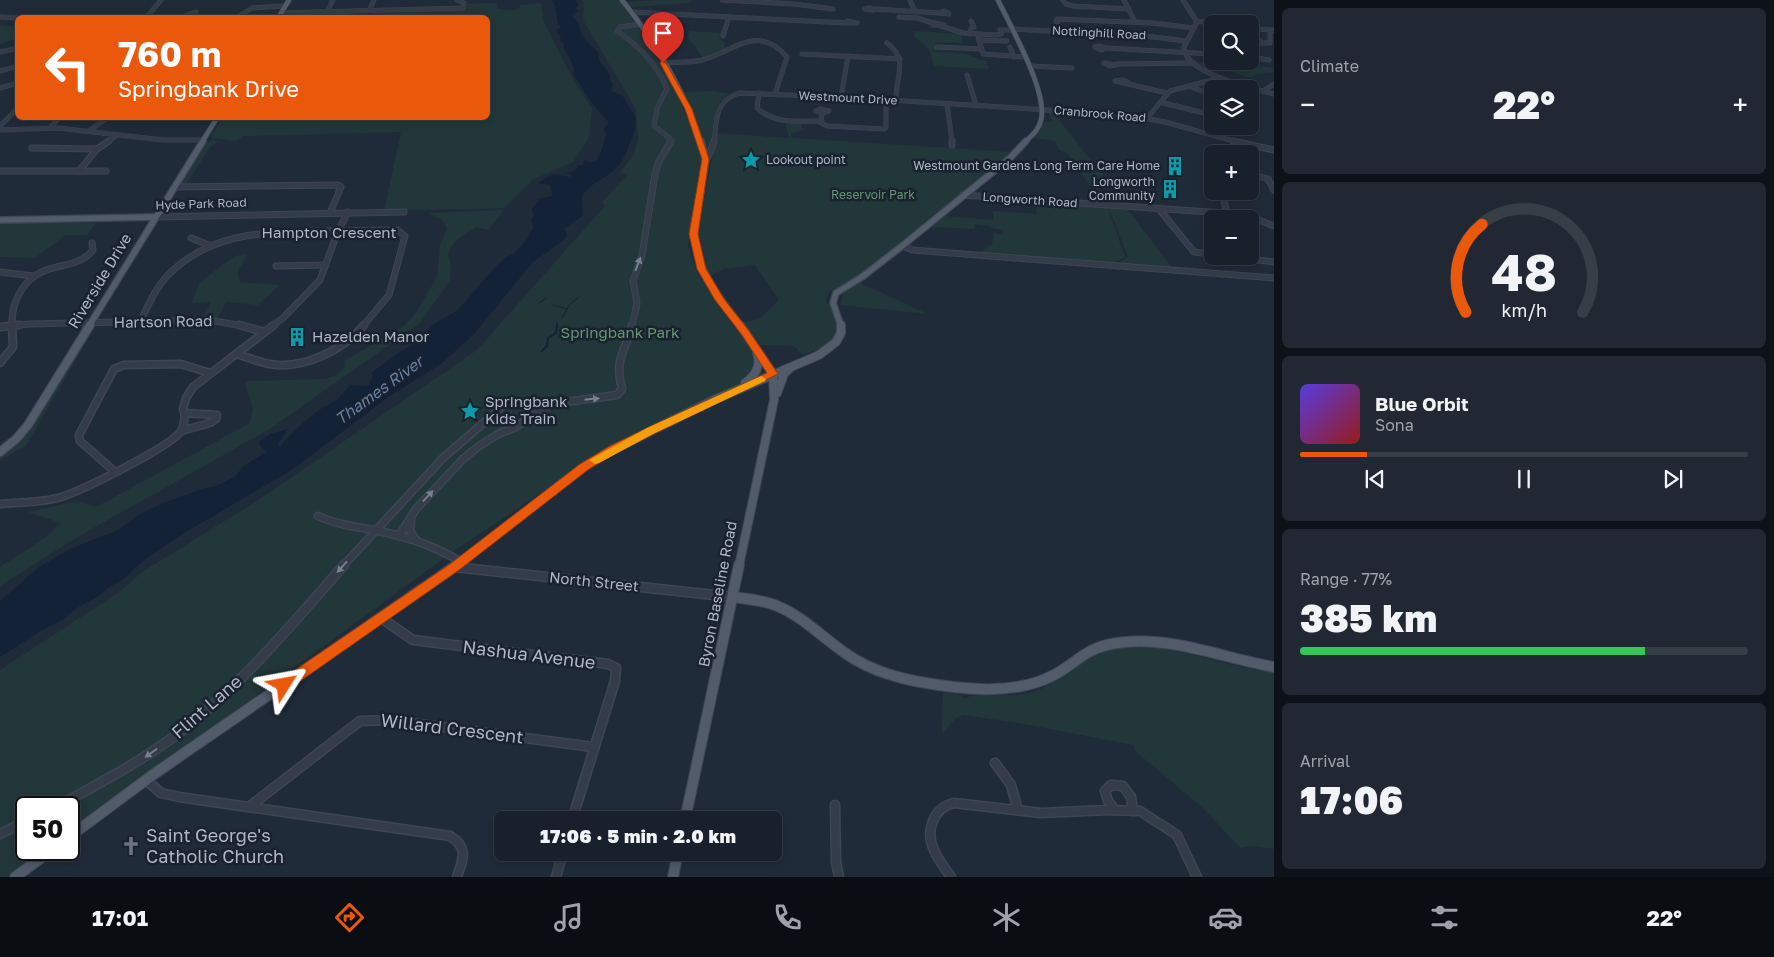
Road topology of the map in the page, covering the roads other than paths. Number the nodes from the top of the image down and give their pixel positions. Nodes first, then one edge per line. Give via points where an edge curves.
1 (161, 0) edge
2 (289, 0) edge
3 (333, 0) edge
4 (374, 0) edge
5 (460, 0) edge
6 (622, 0) edge
7 (722, 0) edge
8 (734, 0) edge
9 (910, 0) edge
10 (998, 0) edge
11 (1062, 0) edge
12 (1124, 0) edge
13 (1183, 0) edge
14 (285, 6) junction
15 (370, 9) junction
16 (833, 9) dead end
17 (874, 9) dead end
18 (1128, 9) junction
19 (196, 12) dead end
20 (327, 12) junction
21 (342, 12) junction
22 (632, 12) junction
23 (915, 12) junction
24 (281, 13) joint
25 (940, 13) dead end
26 (148, 15) edge
27 (187, 15) edge
28 (238, 15) edge
29 (340, 15) edge
30 (0, 17) edge
31 (729, 17) junction
32 (899, 17) dead end
33 (15, 18) edge
34 (971, 21) dead end
35 (1196, 21) junction
36 (1135, 22) junction
37 (1204, 22) edge
38 (847, 23) dead end
39 (641, 25) junction
40 (1194, 28) junction
41 (1012, 30) junction
42 (1272, 30) edge
43 (1061, 31) junction
44 (970, 34) junction
45 (723, 36) dead end
46 (1007, 41) dead end
47 (1186, 41) junction
48 (887, 43) dead end
49 (937, 47) dead end
50 (1010, 47) dead end
51 (1106, 48) dead end
52 (15, 49) edge
53 (981, 49) junction
54 (1184, 51) junction
55 (0, 52) edge
56 (1204, 53) edge
57 (802, 54) dead end
58 (848, 56) junction
59 (1014, 56) junction
60 (1026, 57) junction
61 (1259, 58) edge
62 (900, 59) junction
63 (1269, 60) dead end
64 (1069, 62) dead end
65 (663, 63) junction
66 (1194, 63) junction
67 (1116, 64) dead end
68 (1030, 66) junction
69 (15, 67) edge
70 (1072, 68) junction
71 (0, 71) edge
72 (1074, 73) dead end
73 (967, 75) dead end
74 (1221, 78) junction
75 (15, 84) edge
76 (1130, 84) dead end
77 (1274, 84) edge
78 (1188, 86) junction
79 (0, 88) edge
80 (1263, 91) junction
81 (1204, 92) edge
82 (759, 93) junction
83 (776, 94) junction
84 (1167, 94) junction
85 (1274, 94) edge
86 (841, 97) junction
87 (886, 100) junction
88 (896, 100) junction
89 (1160, 102) junction
90 (946, 104) junction
91 (976, 105) junction
92 (1042, 109) junction
93 (15, 111) edge
94 (822, 113) dead end
95 (1204, 113) edge
96 (1148, 118) junction
97 (56, 120) edge
98 (104, 120) edge
99 (216, 120) edge
100 (822, 121) junction
101 (0, 126) edge
102 (50, 128) junction
103 (0, 130) edge
104 (89, 131) junction
105 (118, 135) junction
106 (203, 140) junction
107 (952, 145) dead end
108 (32, 148) dead end
109 (97, 149) junction
110 (1274, 150) edge
111 (705, 162) junction
112 (0, 171) edge
113 (79, 171) junction
114 (106, 172) dead end
115 (1259, 176) edge
116 (174, 187) junction
117 (1274, 190) edge
118 (963, 195) junction
119 (1159, 209) junction
120 (330, 212) junction
121 (348, 212) junction
122 (404, 212) dead end
123 (1204, 212) edge
124 (156, 217) junction
125 (0, 220) edge
126 (1259, 220) edge
127 (1272, 224) edge
128 (338, 231) junction
129 (191, 238) dead end
130 (92, 243) dead end
131 (209, 245) junction
132 (902, 246) junction
133 (1204, 254) edge
134 (1259, 260) edge
135 (1274, 262) edge
136 (326, 265) junction
137 (276, 266) dead end
138 (0, 272) edge
139 (32, 276) junction
140 (1274, 278) edge
141 (140, 322) junction
142 (91, 323) junction
143 (12, 326) junction
144 (0, 327) edge
145 (265, 332) junction
146 (753, 344) junction
147 (236, 354) junction
148 (766, 362) junction
149 (0, 363) edge
150 (793, 365) junction
151 (210, 373) junction
152 (773, 374) junction
153 (755, 381) junction
154 (721, 396) junction
155 (774, 400) junction
156 (503, 406) dead end
157 (185, 413) junction
158 (181, 432) junction
159 (0, 452) edge
160 (114, 471) junction
161 (0, 504) edge
162 (318, 516) dead end
163 (411, 517) junction
164 (374, 530) junction
165 (399, 536) junction
166 (416, 540) junction
167 (458, 564) junction
168 (733, 597) junction
169 (381, 618) junction
170 (1274, 667) edge
171 (593, 747) junction
172 (996, 763) dead end
173 (146, 780) junction
174 (76, 796) edge
175 (835, 805) dead end
176 (250, 807) junction
177 (1018, 810) junction
178 (1115, 810) junction
179 (575, 811) edge
180 (687, 811) edge
181 (1133, 811) junction
182 (15, 826) edge
183 (80, 830) edge
184 (0, 834) edge
185 (37, 861) edge
186 (560, 861) edge
187 (676, 861) edge
188 (15, 877) edge
189 (457, 877) edge
190 (556, 877) edge
191 (673, 877) edge
192 (840, 877) edge
193 (951, 877) edge
194 (1197, 877) edge

1 - 26 street
2 - 14 main road
3 - 20 street
4 - 15 street
5 - 15 street via 465,4 463,8
6 - 22 main road
7 - 8 street
8 - 16 street
9 - 23 street
10 - 41 main road
11 - 18 street via 1073,6
12 - 18 street
13 - 35 street
14 - 24 main road
14 - 28 street via 251,8
15 - 21 street
17 - 23 street
18 - 36 street
19 - 27 street
20 - 21 street
20 - 24 street
21 - 29 street
22 - 31 street
22 - 39 main road
23 - 25 street
30 - 33 street
31 - 38 street
31 - 45 street
32 - 44 street, Nottinghill Road via 917,18
34 - 44 street via 974,27
35 - 37 street
35 - 40 street
36 - 40 street
36 - 43 street via 1057,19
39 - 65 main road
163 -> 39 street via 463,459 479,446 551,404 610,397 622,389 619,359 629,337 637,304 633,281 642,254 655,174 672,140 654,126 657,108 666,89 664,82 620,31 624,27
40 - 47 street
41 - 43 street, Nottinghill Road
41 - 44 street, Nottinghill Road via 1000,30 999,35
41 - 60 main road
42 - 42 street via 1270,43 1261,43 1250,28
43 - 47 street, Nottinghill Road
46 - 53 street via 978,38
47 - 54 street
48 - 62 street via 894,47
49 - 53 street
50 - 59 street
51 - 54 street
52 - 55 street
53 - 59 street via 987,55
54 - 56 street
54 - 66 street
57 - 58 street
58 - 62 street
58 - 86 street
59 - 60 street
60 - 68 main road
61 - 63 street
62 - 88 street via 902,68 894,90
64 - 70 street
65 - 83 street via 704,59 744,41 770,42 787,57
65 - 111 main road via 688,109
66 - 67 street
66 - 74 street
68 - 70 street
68 - 92 main road
69 - 71 street
70 - 72 street
73 - 91 street
74 - 78 street
74 - 80 street
75 - 79 street
76 - 84 street
77 - 80 street
78 - 81 street
78 - 84 street
80 - 85 street
82 - 83 street, Westmount Drive
82 - 100 street via 757,108 766,116 782,122
82 - 111 street, Westmount Drive via 732,94 721,102 712,155
83 - 86 street, Westmount Drive
84 - 89 street
86 - 87 street, Westmount Drive
87 - 88 street, Westmount Drive
87 - 100 street via 884,128 827,126
88 - 90 street, Westmount Drive
89 - 95 street
89 - 96 street
90 - 91 street, Westmount Drive
90 - 107 street
91 - 92 street, Westmount Drive
92 - 96 street, Cranbrook Road
92 - 118 main road via 1037,130 1027,142
93 - 101 street
94 - 100 street
96 - 110 street, Cranbrook Road
97 - 102 street
98 - 104 street
99 - 106 main road, Riverside Drive
102 - 103 street
102 - 104 street
104 - 105 street
105 - 106 street
105 - 109 street
106 - 116 main road, Riverside Drive
108 - 109 street
109 - 113 street
111 - 146 main road via 695,246 702,269 715,292
112 - 113 street
113 - 114 street
115 - 117 street via 1268,179
116 - 120 street via 338,186
116 - 124 main road, Riverside Drive
118 - 119 street, Longworth Road
118 - 132 main road
119 - 123 street, Longworth Road
119 - 133 street via 1194,252
120 - 121 street, Hyde Park Road
120 - 124 street, Hyde Park Road
121 - 122 street, Hyde Park Road
121 - 128 street
124 - 125 main road, Hyde Park Road
124 - 142 main road, Riverside Drive
126 - 127 street, Longworth Road
128 - 131 street, Hampton Crescent via 258,233 231,237
128 - 136 street
128 - 147 street, Hampton Crescent via 398,230 405,236 384,304 360,330 339,346 308,361 272,364
129 - 131 street
130 - 139 street via 93,250 87,257
131 - 141 street, Hampton Crescent via 167,276
132 - 140 street via 913,250
132 - 150 main road via 836,293 833,307 841,325 836,343 819,355
134 - 135 street
136 - 137 street
136 - 145 street via 313,288
138 - 139 street
139 - 143 street via 14,303
141 - 142 street, Hartson Road
141 - 145 street, Hartson Road via 227,322
142 - 143 street, Hartson Road
142 - 159 main road, Riverside Drive via 28,425
143 - 144 street, Hartson Road
143 - 149 street via 13,347
145 - 147 street
146 - 148 main road
146 - 154 main road via 760,360 755,374
147 - 151 street
148 - 150 main road
148 - 152 main road
150 - 152 main road
150 - 155 main road via 784,374
151 - 157 street via 193,387 186,398
151 - 160 street via 181,364 124,365 114,369 79,435 80,442
152 - 153 main road
152 - 155 main road, Byron Baseline Road
153 - 154 main road
153 - 155 main road via 770,385
154 - 167 main road via 584,467
155 - 168 main road, Byron Baseline Road
156 - 164 street, Flint Lane via 443,458
157 - 158 street
157 - 158 street via 211,414 216,415 216,419
158 - 160 street via 164,446
160 - 161 street via 59,498
162 - 164 street via 335,524
163 - 165 street
163 - 166 street via 410,531
164 - 165 street
164 -> 174 street, Flint Lane via 260,658 195,720 137,763
165 - 166 street
166 - 167 street via 447,552
167 - 168 street, North Street
167 - 169 main road
168 - 170 main road via 763,600 791,612 865,664 908,680 957,687 994,689 1026,686 1052,676 1088,651 1118,642 1169,645 1246,664
168 - 180 main road, Byron Baseline Road
169 - 171 street, Nashua Avenue via 413,640 608,664 616,668 615,681
169 - 173 main road
171 - 176 street, Willard Crescent via 374,719 360,721
171 - 179 street, Nashua Avenue
172 - 177 street via 1011,785
173 - 176 street via 161,793
173 - 183 main road
175 - 192 street via 836,862
176 - 189 street via 450,836 459,840 463,849
177 - 178 street via 1041,813
177 - 193 street via 954,802 945,804 936,812 930,829 932,845
178 - 181 street
178 - 181 street via 1106,791 1111,785 1123,786 1131,796
181 - 194 street via 1140,811 1177,835
182 - 184 street
185 - 188 main road
186 - 190 street
187 - 191 main road

